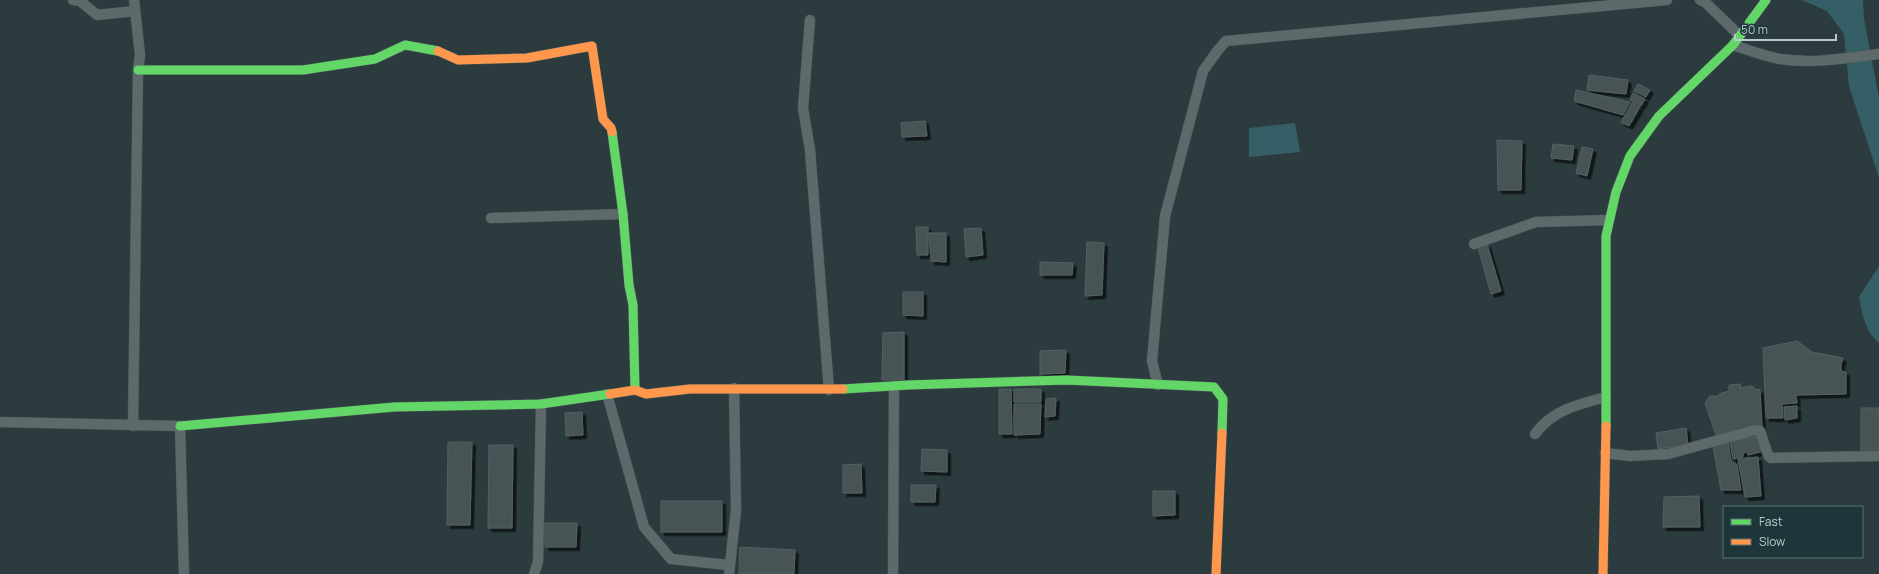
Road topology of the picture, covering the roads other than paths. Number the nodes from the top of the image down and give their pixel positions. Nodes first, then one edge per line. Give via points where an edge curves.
1 (73, 0) edge
2 (134, 0) edge
3 (1667, 0) edge
4 (1700, 0) edge
5 (1766, 0) edge
6 (135, 11) junction
7 (810, 20) dead end
8 (1740, 36) junction
9 (1733, 45) junction
10 (1879, 54) edge
11 (138, 70) junction
12 (623, 214) junction
13 (491, 218) dead end
14 (1608, 220) junction
15 (1474, 244) dead end
16 (1158, 385) junction
17 (894, 386) junction
18 (734, 388) junction
19 (635, 390) junction
20 (829, 390) junction
21 (607, 394) junction
22 (1606, 397) junction
23 (541, 404) junction
24 (0, 422) edge
25 (133, 426) junction
26 (180, 426) junction
27 (1535, 434) dead end
28 (1605, 453) junction
29 (1879, 456) edge
30 (729, 570) edge
31 (184, 574) edge
32 (534, 574) edge
33 (893, 574) edge
34 (1216, 574) edge
35 (1603, 574) edge

1 - 6 street via 80,1 97,15
2 - 6 street
3 - 16 street via 1226,41 1203,71 1165,216 1152,361
4 - 8 street
5 - 8 street
6 - 11 street via 140,55
7 - 20 street via 803,108 811,165
8 - 9 street
9 - 10 street via 1780,59 1806,61
9 - 14 street via 1659,116 1630,156
11 - 12 street via 303,70 375,59 405,45 433,49 458,60 527,58 592,46 603,119 611,128
11 - 25 street
12 - 13 street
12 - 19 street via 633,305
14 - 15 street via 1536,222
14 - 22 street
16 - 17 street via 1067,380
16 - 34 street via 1214,388 1223,398
17 - 20 street
17 - 33 street
18 - 19 street via 646,394
18 - 20 street
18 - 30 street via 736,510
19 - 21 street
21 - 23 street
21 - 30 street via 644,527 671,559
22 - 27 street via 1581,403 1557,414 1544,422
22 - 28 street
23 - 26 street via 394,407
23 - 32 street via 538,562
24 - 25 street
25 - 26 street
26 - 31 street
28 - 29 street via 1630,456 1668,454 1755,430 1760,431 1771,458
28 - 35 street

